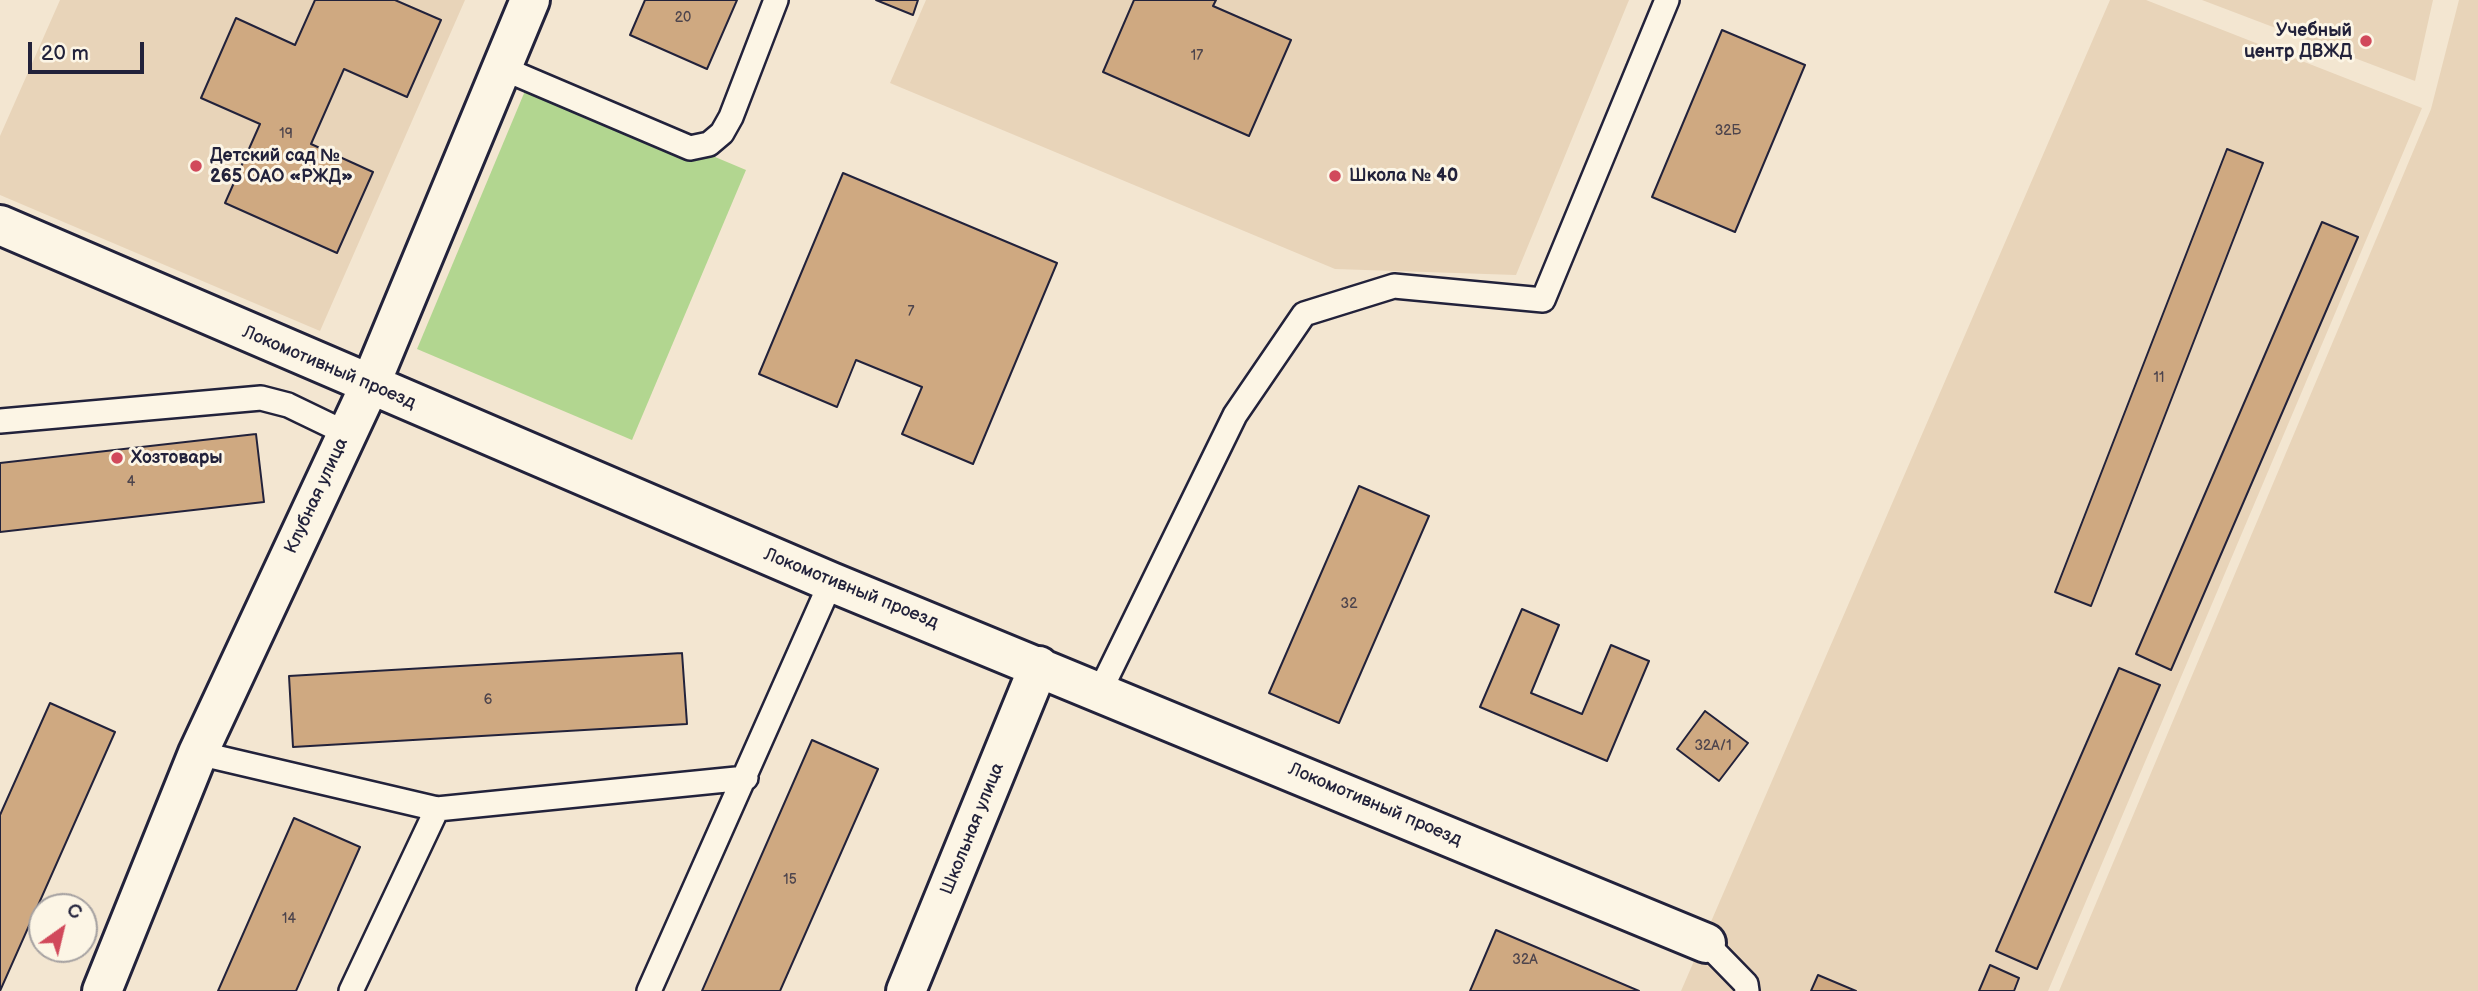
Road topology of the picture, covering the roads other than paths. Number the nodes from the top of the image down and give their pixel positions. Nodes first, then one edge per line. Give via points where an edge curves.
1 (530, 0) edge
2 (776, 0) edge
3 (1667, 0) edge
4 (502, 68) junction
5 (0, 225) edge
6 (370, 385) junction
7 (0, 421) edge
8 (346, 433) junction
9 (831, 582) junction
10 (1039, 666) junction
11 (1100, 691) junction
12 (198, 753) junction
13 (746, 778) junction
14 (437, 809) junction
15 (1706, 943) joint
16 (102, 991) edge
17 (351, 991) edge
18 (649, 991) edge
19 (906, 991) edge
20 (1747, 991) edge

1 - 4 street, Клубная улица
2 - 4 lane via 730,117 722,133 709,144 690,148
3 - 11 lane via 1543,300 1394,286 1304,314 1234,415
4 - 6 street, Клубная улица
5 - 6 street, Локомотивный проезд
6 - 8 street, Клубная улица
6 - 9 street, Локомотивный проезд
7 - 8 lane via 261,398 288,405
8 - 12 street, Клубная улица
9 - 10 street, Локомотивный проезд
9 - 13 lane
10 - 11 street, Локомотивный проезд
10 - 19 street, Школьная улица
11 - 15 street, Локомотивный проезд
12 - 14 lane
12 - 16 street, Клубная улица
13 - 14 lane
13 - 18 lane
14 - 17 lane
15 - 20 lane via 1746,984

